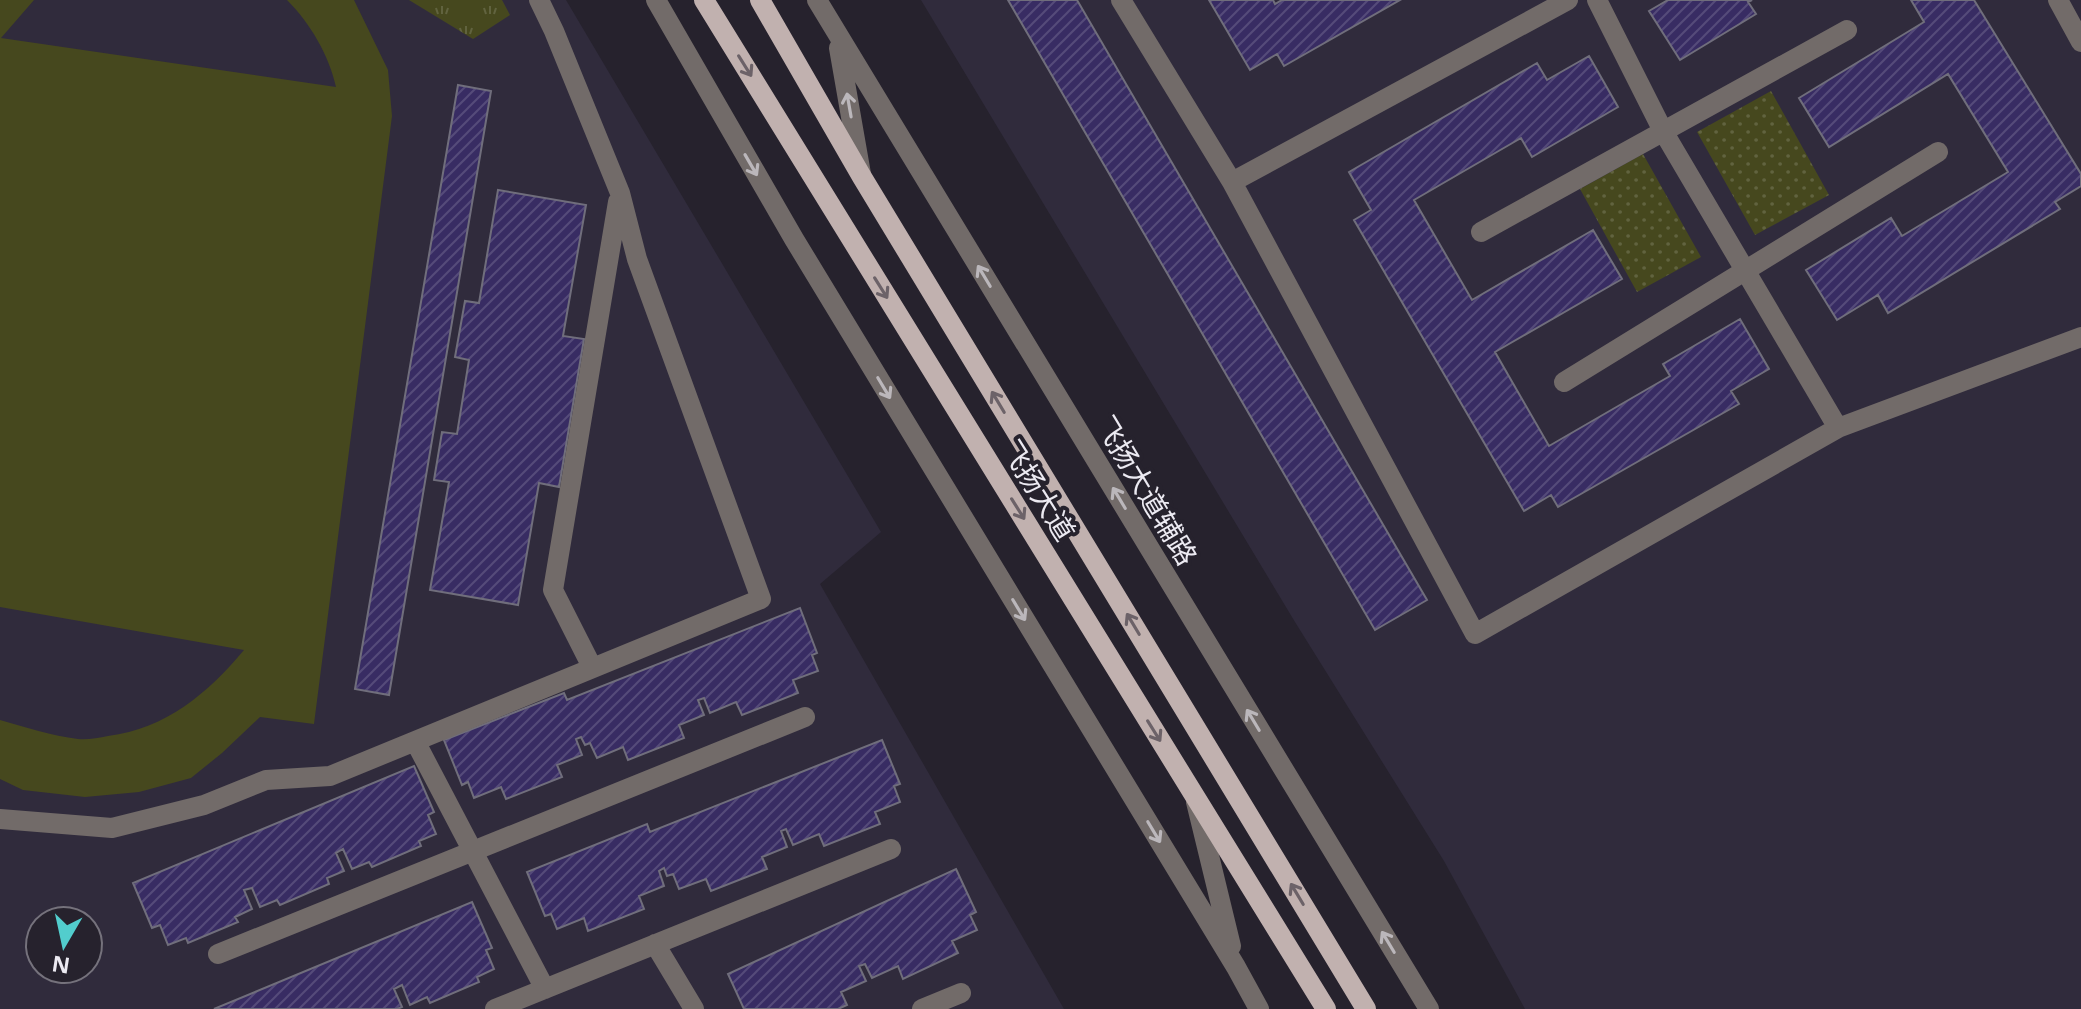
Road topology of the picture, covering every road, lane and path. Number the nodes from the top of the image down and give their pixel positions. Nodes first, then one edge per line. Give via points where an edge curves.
1 (539, 0) edge
2 (656, 0) edge
3 (704, 0) edge
4 (760, 0) edge
5 (817, 0) edge
6 (1121, 0) edge
7 (1568, 0) edge
8 (1597, 0) edge
9 (2058, 0) edge
10 (1847, 30) dead end
11 (836, 33) junction
12 (2081, 42) edge
13 (1663, 131) junction
14 (1938, 152) dead end
15 (862, 177) junction
16 (1232, 182) junction
17 (620, 193) junction
18 (1481, 232) dead end
19 (1745, 270) junction
20 (2081, 337) edge
21 (1564, 382) dead end
22 (1838, 428) junction
23 (592, 667) junction
24 (805, 717) dead end
25 (415, 741) junction
26 (1195, 798) junction
27 (0, 819) edge
28 (891, 849) dead end
29 (473, 852) junction
30 (655, 944) junction
31 (218, 954) dead end
32 (1236, 967) junction
33 (545, 989) junction
34 (961, 993) dead end
35 (495, 1009) edge
36 (694, 1009) edge
37 (922, 1009) edge
38 (1259, 1009) edge
39 (1326, 1009) edge
40 (1366, 1009) edge
41 (1429, 1009) edge

1 - 17 street
2 -> 32 street via 794,239
3 -> 26 main road, 飞扬大道
4 - 15 main road, 飞扬大道
5 - 11 street, 飞扬大道辅路
6 - 16 street
7 - 16 street
8 - 13 street
9 - 12 street
10 - 13 street
15 -> 11 street
41 -> 11 street, 飞扬大道辅路
13 - 18 street
13 - 19 street
14 - 19 street
40 -> 15 main road, 飞扬大道
16 - 22 street via 1475,634
17 - 23 street via 553,590
17 - 23 street via 637,259 761,599
19 - 21 street
19 - 22 street
20 - 22 street
23 - 25 street
24 - 29 street
25 - 27 street via 330,776 266,780 204,805 112,828
25 - 29 street
26 - 32 street
26 - 39 main road, 飞扬大道
28 - 30 street
29 - 31 street
29 - 33 street
30 - 33 street
30 - 36 street
32 - 38 street
33 - 35 street
34 - 37 street

